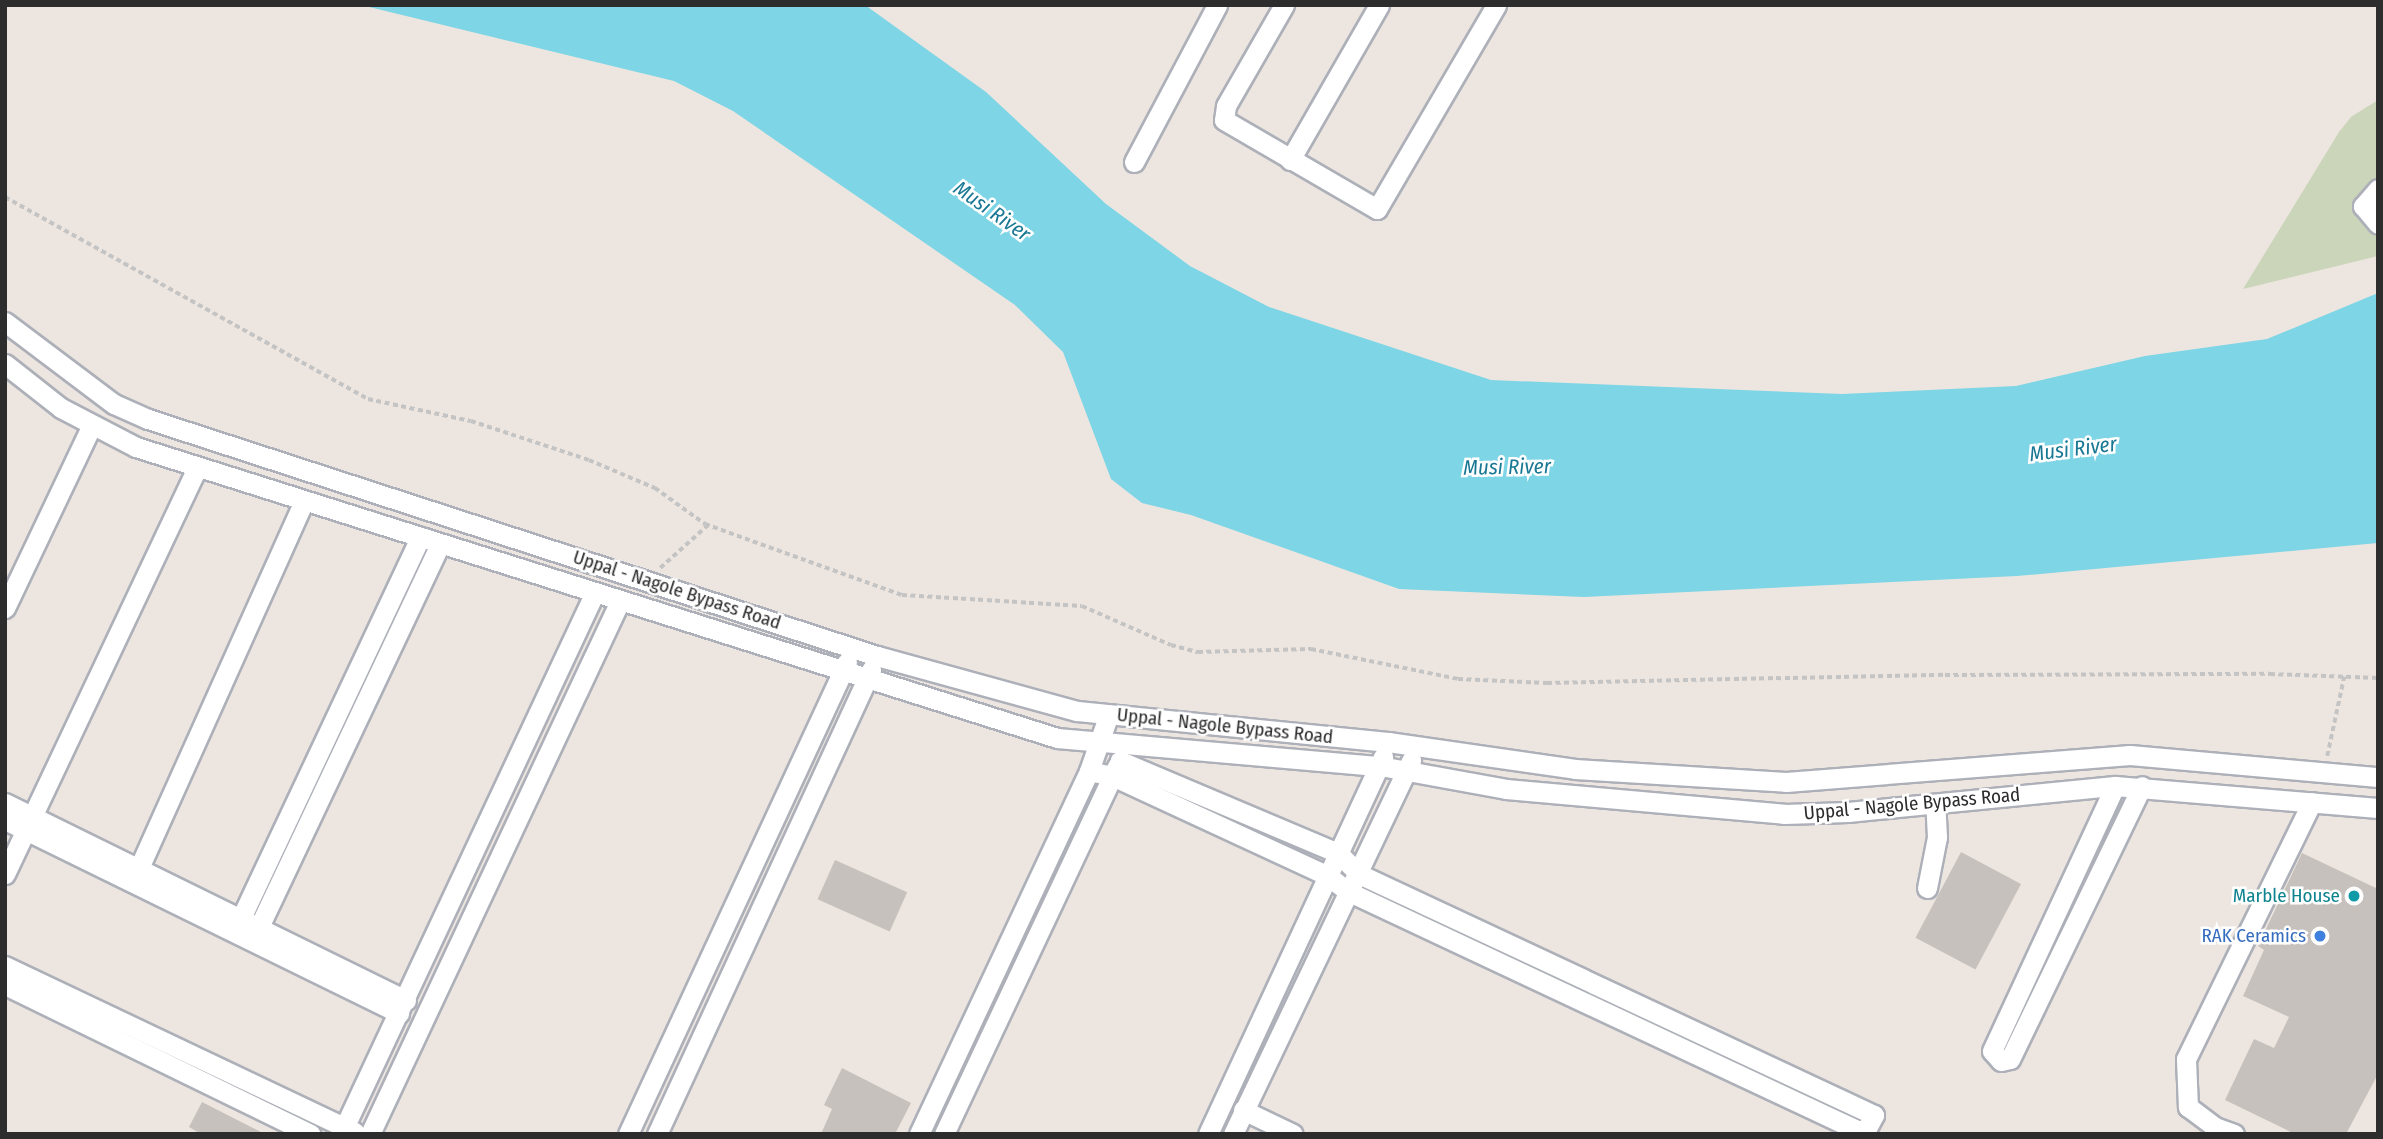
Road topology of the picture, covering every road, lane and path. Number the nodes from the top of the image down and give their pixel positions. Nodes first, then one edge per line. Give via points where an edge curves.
1 (1217, 5) edge
2 (1284, 5) edge
3 (1379, 5) edge
4 (1496, 5) edge
5 (1290, 160) junction
6 (1134, 162) dead end
7 (2378, 189) edge
8 (5, 197) edge
9 (2378, 224) edge
10 (5, 321) edge
11 (5, 364) edge
12 (91, 427) junction
13 (197, 468) junction
14 (304, 500) junction
15 (708, 525) junction
16 (420, 537) junction
17 (440, 544) junction
18 (652, 581) junction
19 (594, 594) junction
20 (619, 603) junction
21 (5, 608) edge
22 (853, 646) junction
23 (877, 656) junction
24 (842, 672) junction
25 (2344, 677) junction
26 (2378, 678) edge
27 (867, 680) junction
28 (1109, 714) junction
29 (1388, 742) junction
30 (1096, 743) junction
31 (1418, 747) junction
32 (1119, 761) junction
33 (1380, 766) junction
34 (1406, 770) junction
35 (1089, 771) junction
36 (2323, 771) junction
37 (2378, 777) edge
38 (2115, 786) junction
39 (2142, 786) junction
40 (1080, 790) junction
41 (2312, 802) junction
42 (5, 803) edge
43 (1936, 804) junction
44 (2378, 808) edge
45 (5, 820) edge
46 (30, 823) junction
47 (1086, 832) junction
48 (1338, 853) junction
49 (139, 868) junction
50 (5, 874) edge
51 (1359, 874) junction
52 (1328, 876) junction
53 (1927, 888) dead end
54 (1347, 891) junction
55 (242, 916) junction
56 (260, 925) junction
57 (5, 966) edge
58 (5, 985) edge
59 (403, 1007) junction
60 (1244, 1110) junction
61 (351, 1131) edge
62 (311, 1134) edge
63 (370, 1134) edge
64 (628, 1134) edge
65 (657, 1134) edge
66 (919, 1134) edge
67 (944, 1134) edge
68 (1208, 1134) edge
69 (1233, 1134) edge
70 (1293, 1134) edge
71 (2234, 1134) edge

1 - 6 street
2 - 5 street via 1226,106 1224,120
3 - 5 street
4 - 5 street via 1377,209
7 - 9 street via 2363,206
8 - 15 path via 368,399 471,421 589,460 655,488
10 - 18 street, Uppal - Nagole Bypass Road via 114,404 148,419
11 - 12 street, Uppal - Nagole Bypass Road
12 - 13 street, Uppal - Nagole Bypass Road
12 - 21 street
13 - 14 street, Uppal - Nagole Bypass Road
13 - 46 street
14 - 16 street, Uppal - Nagole Bypass Road
14 - 49 street
15 - 18 path via 668,556
15 - 25 path via 902,595 1082,606 1198,652 1311,649 1458,679 1547,683 1945,675
16 - 17 street, Uppal - Nagole Bypass Road
16 - 55 street
17 - 19 street, Uppal - Nagole Bypass Road
17 - 56 street
18 - 22 street, Uppal - Nagole Bypass Road
19 - 20 street, Uppal - Nagole Bypass Road
19 - 59 street
20 - 24 street, Uppal - Nagole Bypass Road
20 - 63 street
22 - 23 street, Uppal - Nagole Bypass Road
22 - 24 street
23 - 27 street
23 - 28 street, Uppal - Nagole Bypass Road via 1025,699
24 - 27 street, Uppal - Nagole Bypass Road
24 - 64 street
25 - 26 path
25 - 36 path
27 - 30 street, Uppal - Nagole Bypass Road via 1057,737
27 - 65 street
28 - 29 street, Uppal - Nagole Bypass Road
28 - 30 street
29 - 31 street, Uppal - Nagole Bypass Road
29 - 33 street
30 - 32 street, Uppal - Nagole Bypass Road
30 - 35 street
31 - 34 street
31 - 36 street, Uppal - Nagole Bypass Road via 1575,769 1786,782 2130,755
32 - 33 street, Uppal - Nagole Bypass Road
32 - 35 street
32 - 47 street
32 - 48 street
32 - 52 street
33 - 34 street, Uppal - Nagole Bypass Road
33 - 48 street
34 - 43 street, Uppal - Nagole Bypass Road via 1506,789 1784,814
34 - 51 street
35 - 40 street
36 - 37 street, Uppal - Nagole Bypass Road
38 - 39 street, Uppal - Nagole Bypass Road
38 - 39 street via 1992,1051 2001,1061 2010,1059
38 - 43 street, Uppal - Nagole Bypass Road
39 - 41 street, Uppal - Nagole Bypass Road
40 - 47 street
40 - 66 street
41 - 44 street, Uppal - Nagole Bypass Road
41 - 71 street via 2186,1059 2188,1107 2215,1127
42 - 46 street
43 - 53 street via 1937,837
45 - 46 street
46 - 49 street
46 - 50 street
46 - 59 street
47 - 67 street
48 - 51 street
48 - 52 street
49 - 55 street
51 - 54 street
51 - 54 street via 1874,1115 1866,1130 1857,1130
52 - 54 street
52 - 68 street
54 - 60 street
55 - 56 street
56 - 59 street
57 - 61 street
58 - 62 street
59 - 61 street
60 - 69 street
60 - 70 street

